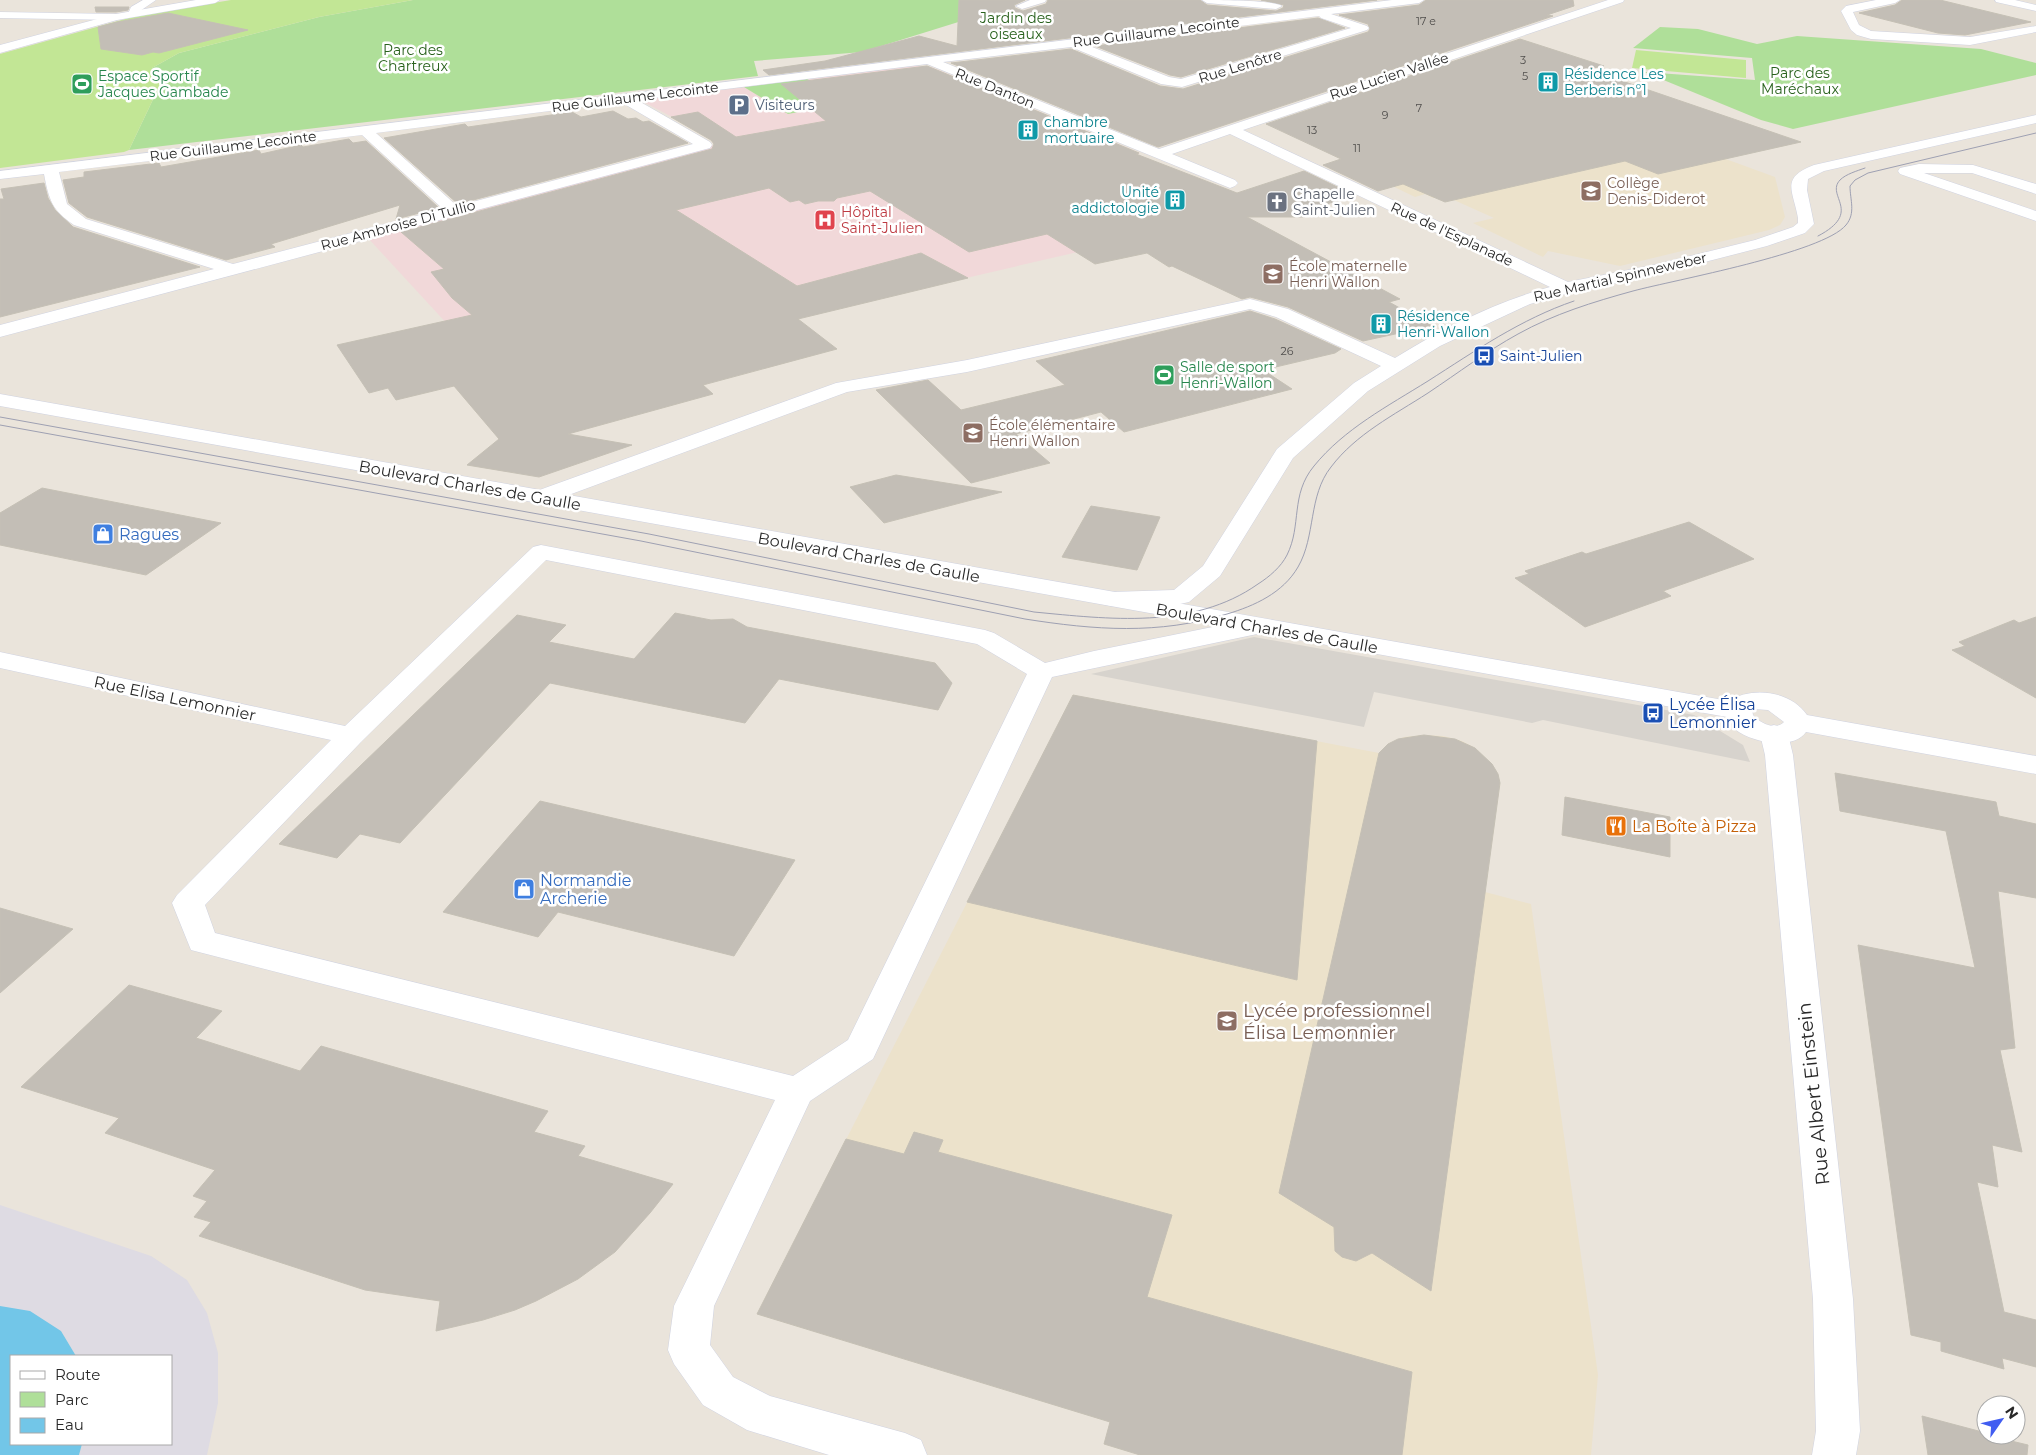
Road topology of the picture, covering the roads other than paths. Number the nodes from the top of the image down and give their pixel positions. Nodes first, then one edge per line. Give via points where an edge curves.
1 (151, 0) edge
2 (215, 0) edge
3 (1042, 0) edge
4 (1206, 0) edge
5 (1420, 0) edge
6 (1620, 0) edge
7 (1895, 0) edge
8 (2000, 0) edge
9 (1284, 2) dead end
10 (2018, 2) edge
11 (1022, 6) dead end
12 (1270, 6) junction
13 (2036, 8) edge
14 (1316, 13) junction
15 (134, 14) junction
16 (0, 15) edge
17 (116, 17) junction
18 (2036, 29) edge
19 (1071, 43) junction
20 (0, 49) edge
21 (927, 61) junction
22 (623, 98) junction
23 (2036, 119) edge
24 (1230, 129) junction
25 (365, 130) junction
26 (1158, 154) junction
27 (51, 169) junction
28 (0, 175) edge
29 (1230, 183) dead end
30 (2036, 189) edge
31 (453, 210) junction
32 (2036, 216) edge
33 (231, 270) junction
34 (1566, 288) junction
35 (0, 331) edge
36 (1396, 365) junction
37 (0, 400) edge
38 (539, 498) junction
39 (1107, 600) junction
40 (1257, 626) junction
41 (0, 660) edge
42 (1041, 672) junction
43 (1786, 728) junction
44 (351, 736) junction
45 (2036, 765) edge
46 (798, 1091) junction
47 (904, 1455) edge
48 (1834, 1455) edge

1 - 15 street via 135,9
2 - 15 street
3 - 11 street
4 - 12 street
5 - 14 street, Rue Guillaume Lecointe
6 - 24 street, Rue Lucien Vallée
7 - 18 street via 1850,8 1847,11 1853,28 1887,37 1970,41
8 - 10 street
9 - 12 street
10 - 13 street
12 - 14 street
14 - 19 street, Rue Guillaume Lecointe
14 - 19 street, Rue Lenôtre via 1364,28 1182,83 1166,81
15 - 17 street
16 - 17 street
17 - 20 street
19 - 21 street, Rue Guillaume Lecointe
21 - 22 street, Rue Guillaume Lecointe
21 - 26 street, Rue Danton
22 - 25 street, Rue Guillaume Lecointe
22 - 31 street, Rue Ambroise Di Tullio via 705,145
23 - 34 street, Rue Martial Spinneweber via 1818,168 1800,179 1798,189 1807,215 1806,224 1799,230 1702,258
24 - 26 street, Rue Lucien Vallée
24 - 34 street, Rue de l'Esplanade
25 - 27 street, Rue Guillaume Lecointe
25 - 31 street
26 - 29 street, Rue Danton
27 - 28 street, Rue Guillaume Lecointe
27 - 33 street via 57,201 64,212 80,222
30 - 32 street via 1973,169 1920,168 1905,171
31 - 33 street, Rue Ambroise Di Tullio
33 - 35 street, Rue Ambroise Di Tullio
34 - 36 street, Rue Martial Spinneweber via 1508,306 1433,342
36 - 38 street via 1282,313 1250,304 968,366 842,387
36 - 39 street, Rue Martial Spinneweber via 1362,387 1285,454 1212,571 1180,597
37 - 38 street, Boulevard Charles de Gaulle
38 - 39 street, Boulevard Charles de Gaulle
39 - 40 street, Boulevard Charles de Gaulle
40 - 42 street
40 - 43 street, Boulevard Charles de Gaulle via 1738,711 1743,721 1757,730
41 - 44 street, Rue Elisa Lemonnier
42 - 44 street via 985,638 541,552
42 - 46 street via 861,1049
43 - 45 street
43 - 48 street, Rue Albert Einstein via 1782,794 1833,1299 1838,1432
44 - 46 street via 188,903 202,942
46 - 47 street via 694,1306 689,1350 718,1391 762,1415

